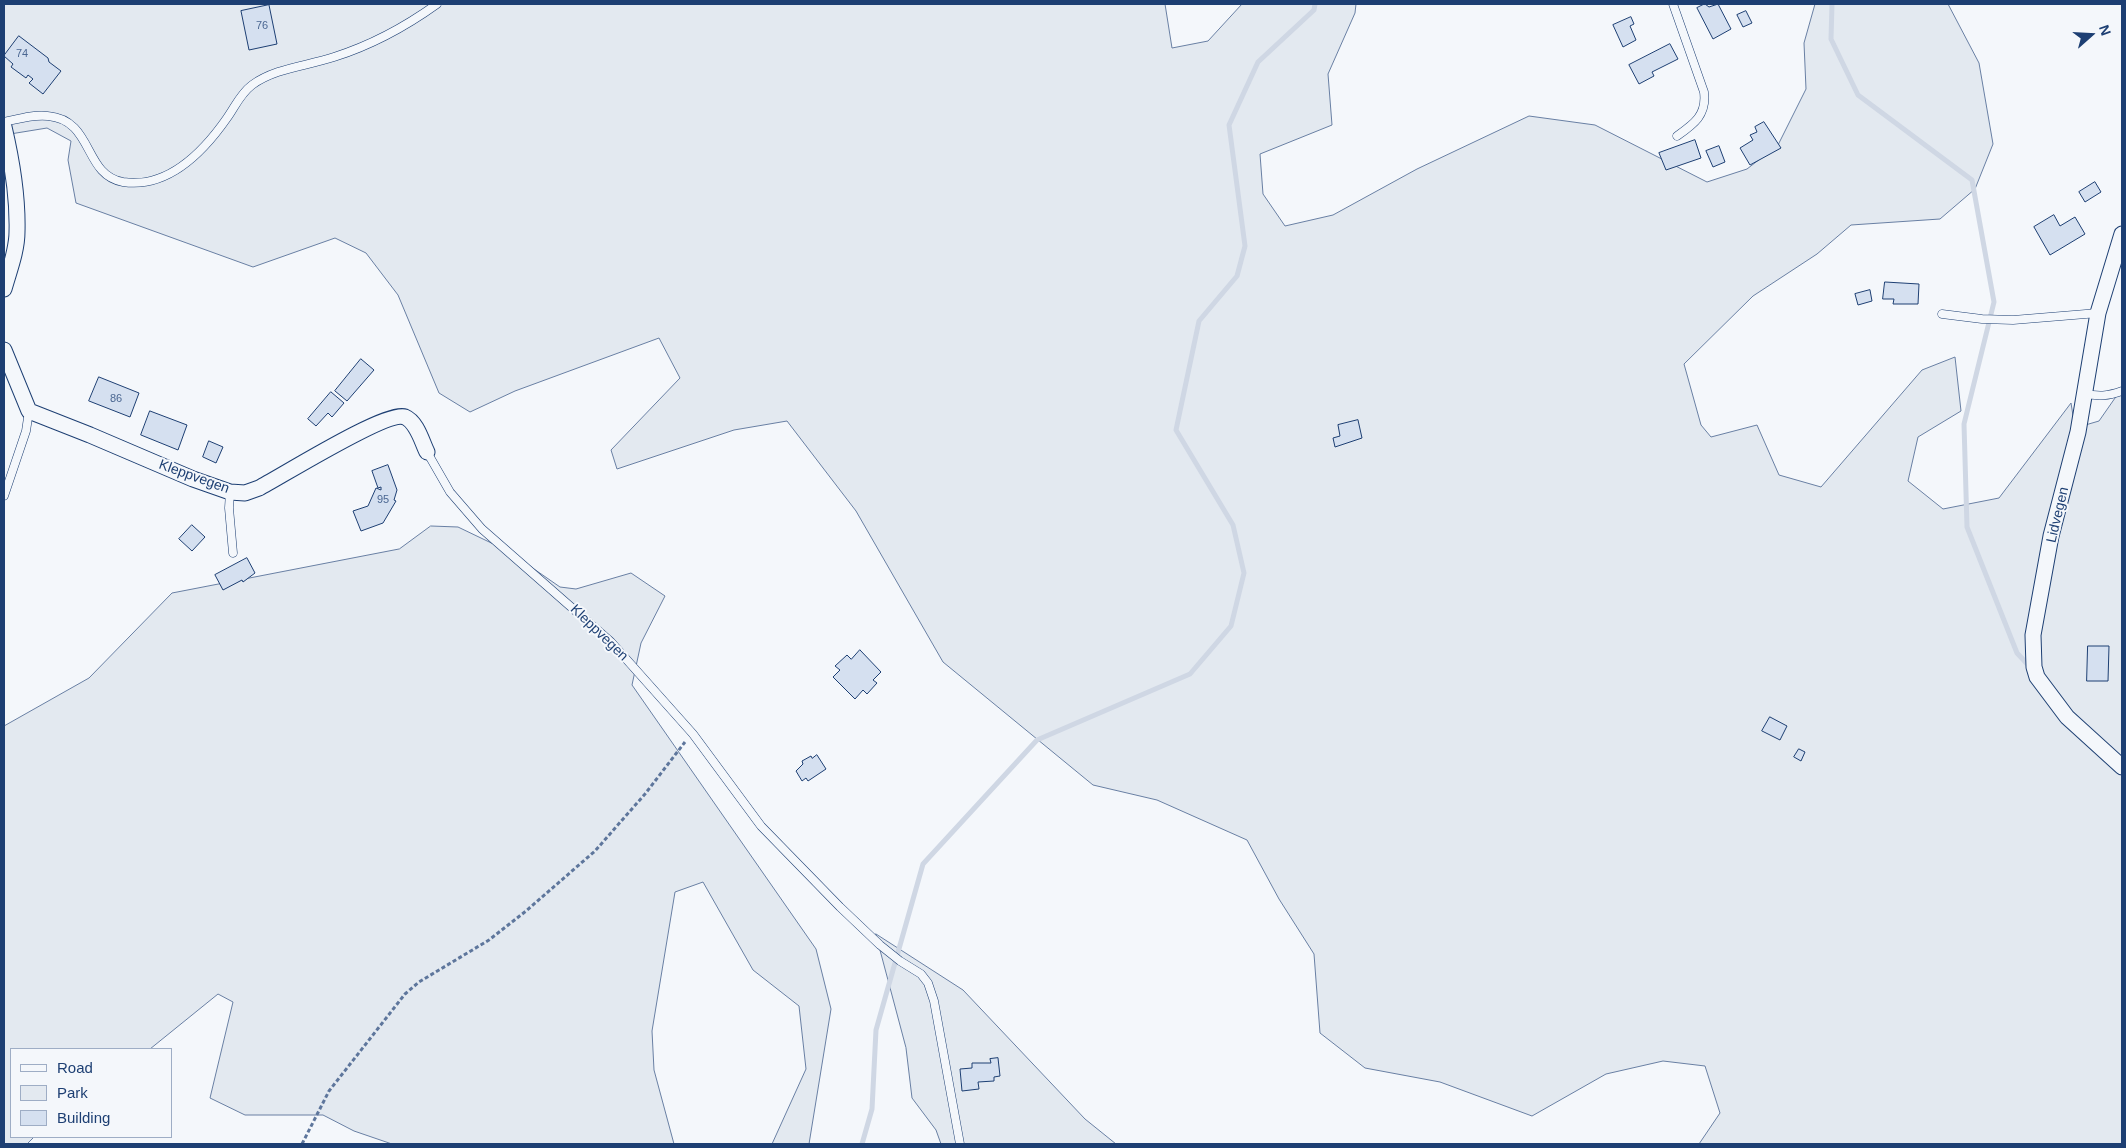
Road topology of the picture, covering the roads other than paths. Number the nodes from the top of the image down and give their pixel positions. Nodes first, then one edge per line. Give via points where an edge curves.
1 (437, 4) edge
2 (1673, 4) edge
3 (4, 122) edge
4 (4, 127) edge
5 (1678, 136) dead end
6 (2122, 234) edge
7 (4, 289) edge
8 (2098, 313) junction
9 (1942, 314) dead end
10 (4, 350) edge
11 (2122, 391) edge
12 (2084, 393) junction
13 (29, 412) junction
14 (427, 452) joint
15 (230, 492) junction
16 (4, 496) edge
17 (233, 552) dead end
18 (2122, 768) edge
19 (960, 1144) edge

1 - 3 lane via 375,42 332,58 284,70 251,86 198,155 187,164 152,180 123,182 110,177 101,170 76,128 59,118 32,116
2 - 5 lane via 1706,102 1696,122
4 - 7 street via 10,154 17,233
6 - 8 street, Lidvegen
8 - 9 lane via 2013,320
8 - 12 street, Lidvegen
10 - 13 street
11 - 12 lane via 2105,396
12 - 18 street, Lidvegen via 2078,432 2040,592 2033,635 2034,667 2037,678 2067,717
13 - 15 street, Kleppvegen
13 - 16 lane via 26,431
14 - 15 street, Kleppvegen via 411,421 404,416 394,416 259,488 245,493
14 - 19 lane, Kleppvegen via 450,492 482,529 611,642 693,734 761,826 880,945 921,974 928,983 934,1000
15 - 17 lane

